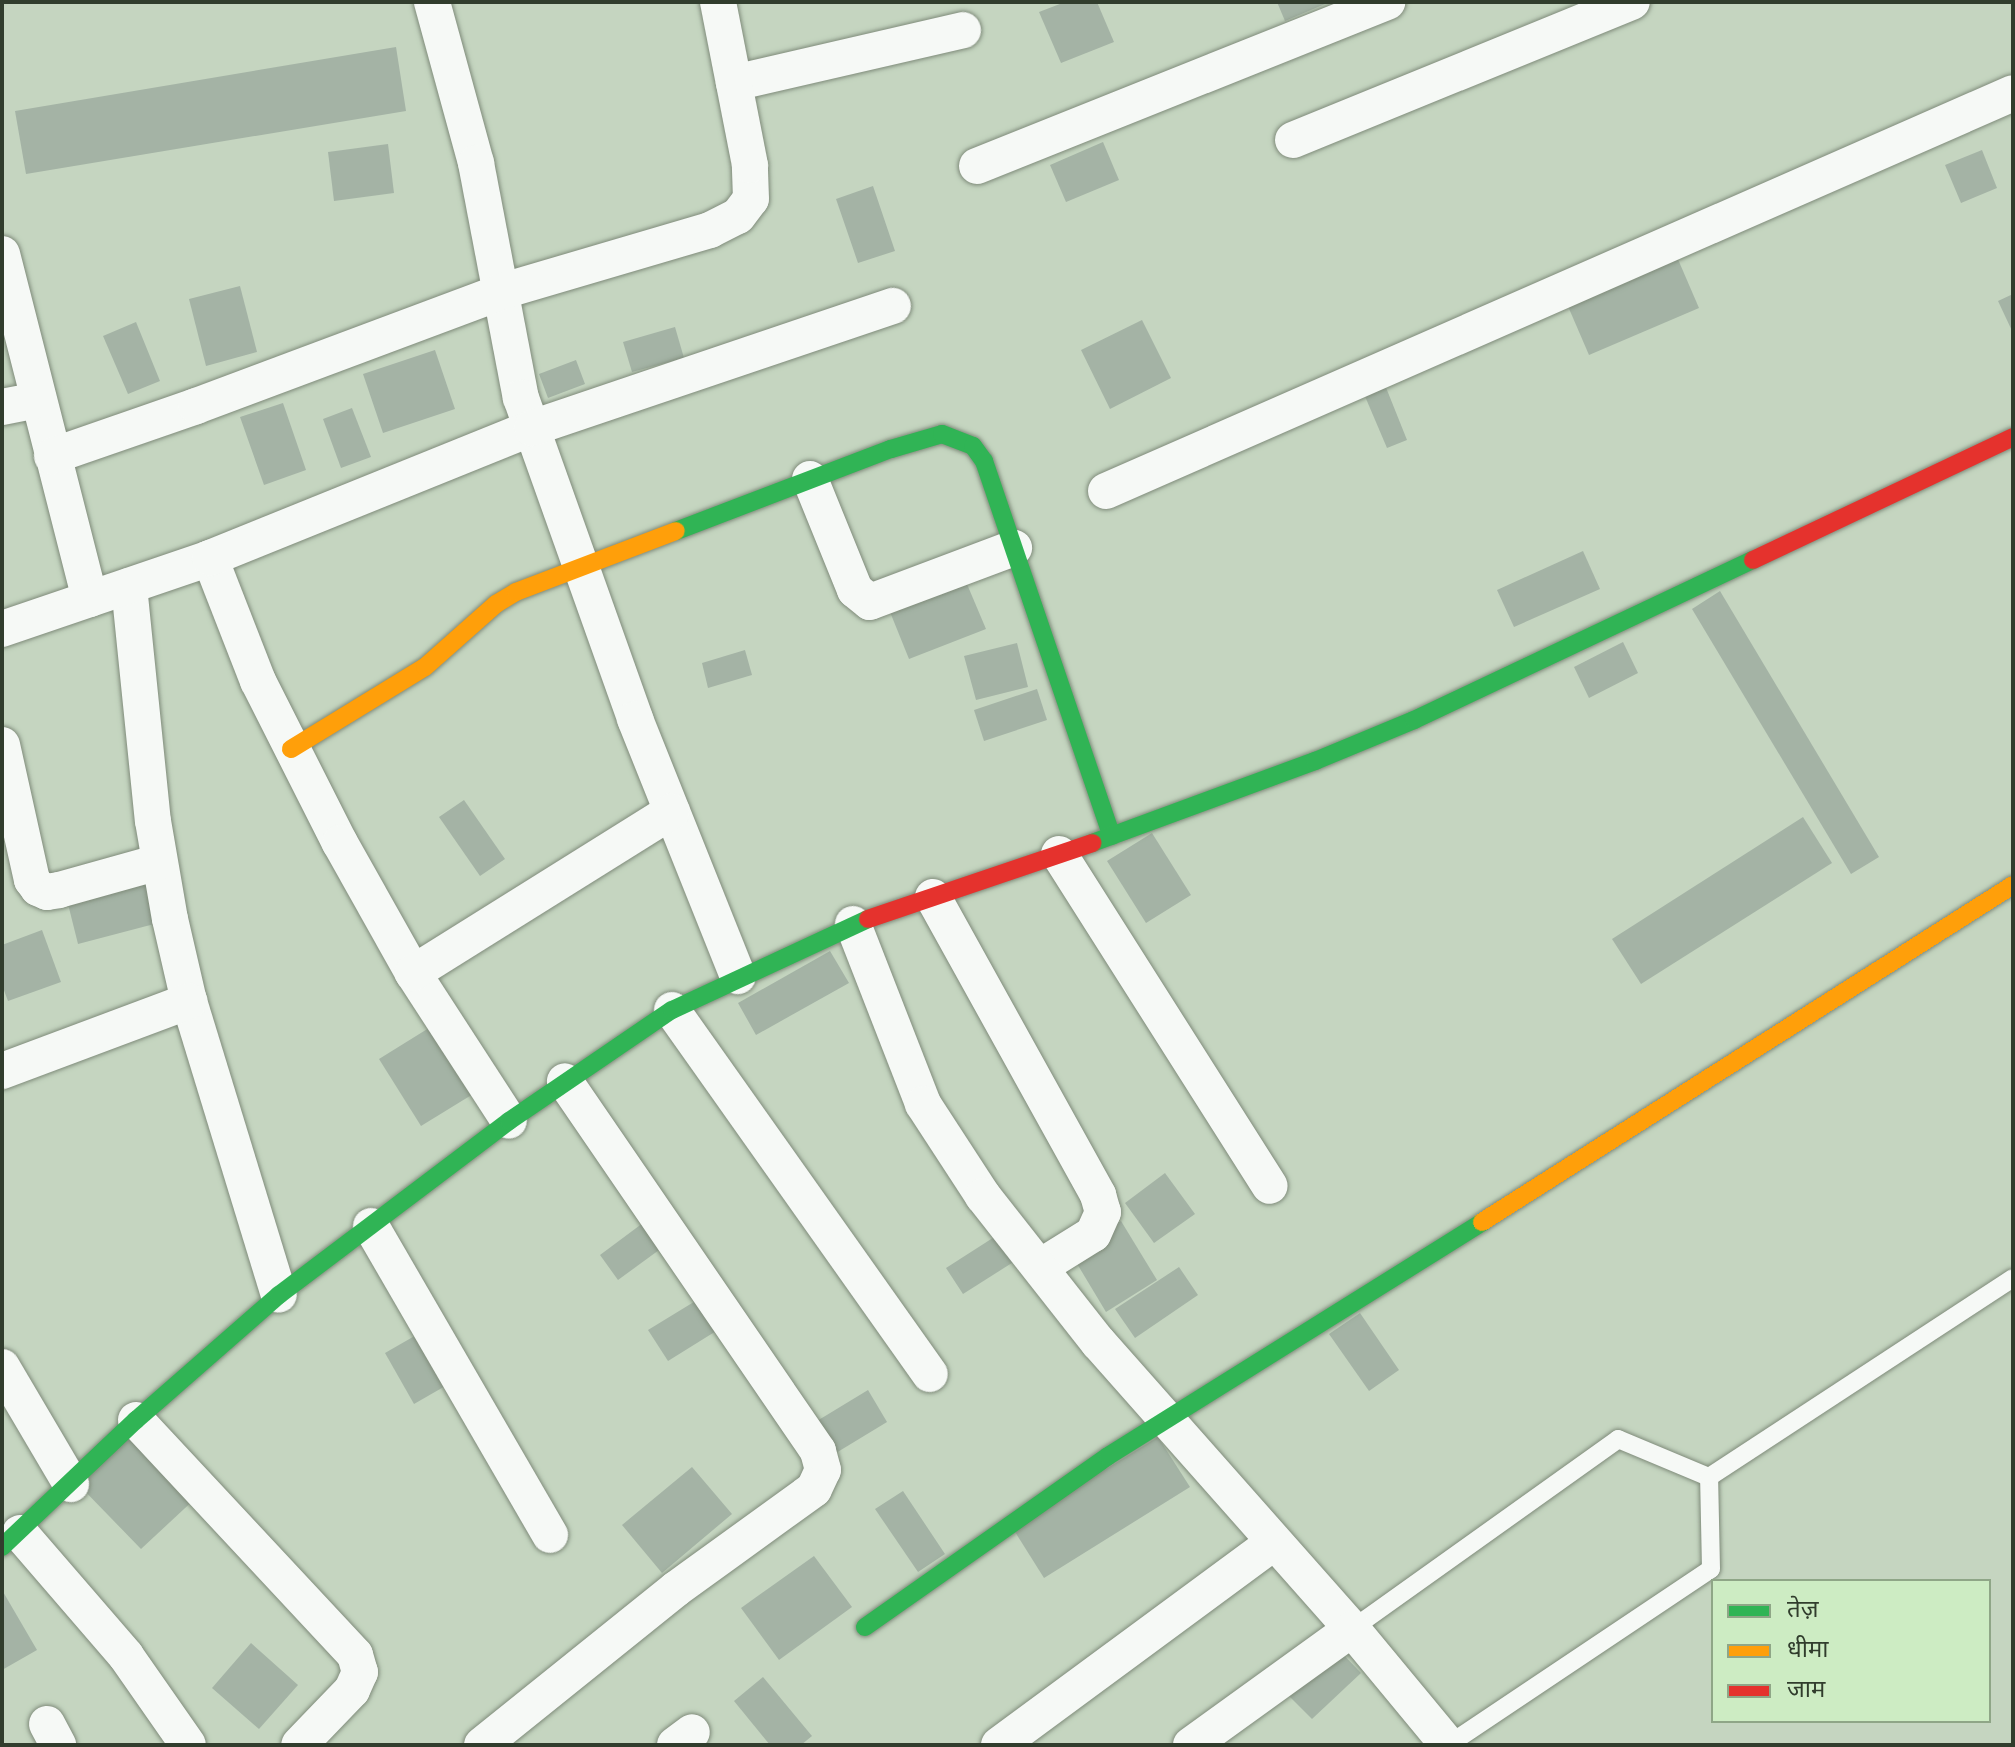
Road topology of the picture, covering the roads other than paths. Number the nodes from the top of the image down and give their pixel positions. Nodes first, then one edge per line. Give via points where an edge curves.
1 (432, 2) edge
2 (718, 2) edge
3 (1387, 2) edge
4 (1632, 2) edge
5 (963, 30) dead end
6 (734, 83) junction
7 (2013, 93) edge
8 (1293, 140) dead end
9 (977, 166) dead end
10 (2, 254) edge
11 (503, 291) junction
12 (893, 306) dead end
13 (19, 403) edge
14 (532, 428) junction
15 (2013, 437) edge
16 (52, 456) junction
17 (810, 479) junction
18 (1106, 491) dead end
19 (1014, 548) junction
20 (210, 558) junction
21 (581, 566) junction
22 (129, 586) junction
23 (90, 599) junction
24 (2, 629) edge
25 (2, 745) edge
26 (291, 749) junction
27 (672, 811) junction
28 (1112, 836) junction
29 (1059, 854) junction
30 (159, 862) junction
31 (2013, 885) edge
32 (933, 897) junction
33 (853, 924) junction
34 (413, 973) junction
35 (738, 976) junction
36 (189, 1001) junction
37 (672, 1010) junction
38 (2, 1071) edge
39 (565, 1081) junction
40 (509, 1121) junction
41 (1270, 1186) dead end
42 (371, 1226) junction
43 (1040, 1267) junction
44 (2013, 1278) edge
45 (279, 1295) junction
46 (2, 1367) edge
47 (930, 1374) dead end
48 (136, 1420) junction
49 (1168, 1421) junction
50 (1709, 1477) junction
51 (71, 1484) junction
52 (550, 1535) dead end
53 (11, 1540) edge
54 (1273, 1543) junction
55 (865, 1627) dead end
56 (1352, 1629) junction
57 (188, 1745) edge
58 (299, 1745) edge
59 (482, 1745) edge
60 (999, 1745) edge
61 (1191, 1745) edge
62 (1448, 1745) edge

1 - 11 street via 476,163
2 - 6 street
3 - 9 street
4 - 8 street
5 - 6 street
6 - 11 street via 750,165 751,199 738,216 710,230
7 - 18 street
10 - 13 street
11 - 14 street via 521,398
11 - 16 street
12 - 14 street
13 - 16 street
14 - 20 street
14 - 21 street
15 - 28 street via 1414,720
16 - 23 street
17 - 19 street via 924,437 958,437 984,461
17 - 19 street via 855,590 870,602
17 - 21 street
19 - 28 street
20 - 22 street
20 - 26 street
21 - 26 street via 496,604 425,667
21 - 27 street
22 - 23 street
22 - 30 street
23 - 24 street
25 - 30 street via 38,888 59,890
26 - 34 street
27 - 34 street
27 - 35 street
28 - 29 street
29 - 32 street
29 - 41 street
30 - 36 street
31 - 49 street
32 - 33 street
32 - 43 street via 1103,1212 1093,1234
33 - 35 street
33 - 43 street via 923,1104 983,1196
34 - 40 street
35 - 37 street
36 - 38 street
36 - 45 street
37 - 39 street
37 - 47 street
39 - 40 street
39 - 59 street via 818,1451 823,1470 814,1489 664,1599
40 - 42 street
42 - 45 street
42 - 52 street
43 - 49 street
44 - 50 lane
45 - 48 street
46 - 51 street
48 - 51 street
48 - 58 street via 355,1655 360,1672 352,1690
49 - 54 street
49 - 55 street via 1108,1456
50 - 56 lane via 1618,1439
50 - 62 lane via 1711,1569
51 - 53 street
53 - 57 street via 126,1656
54 - 56 street
54 - 60 street
56 - 61 street
56 - 62 street

